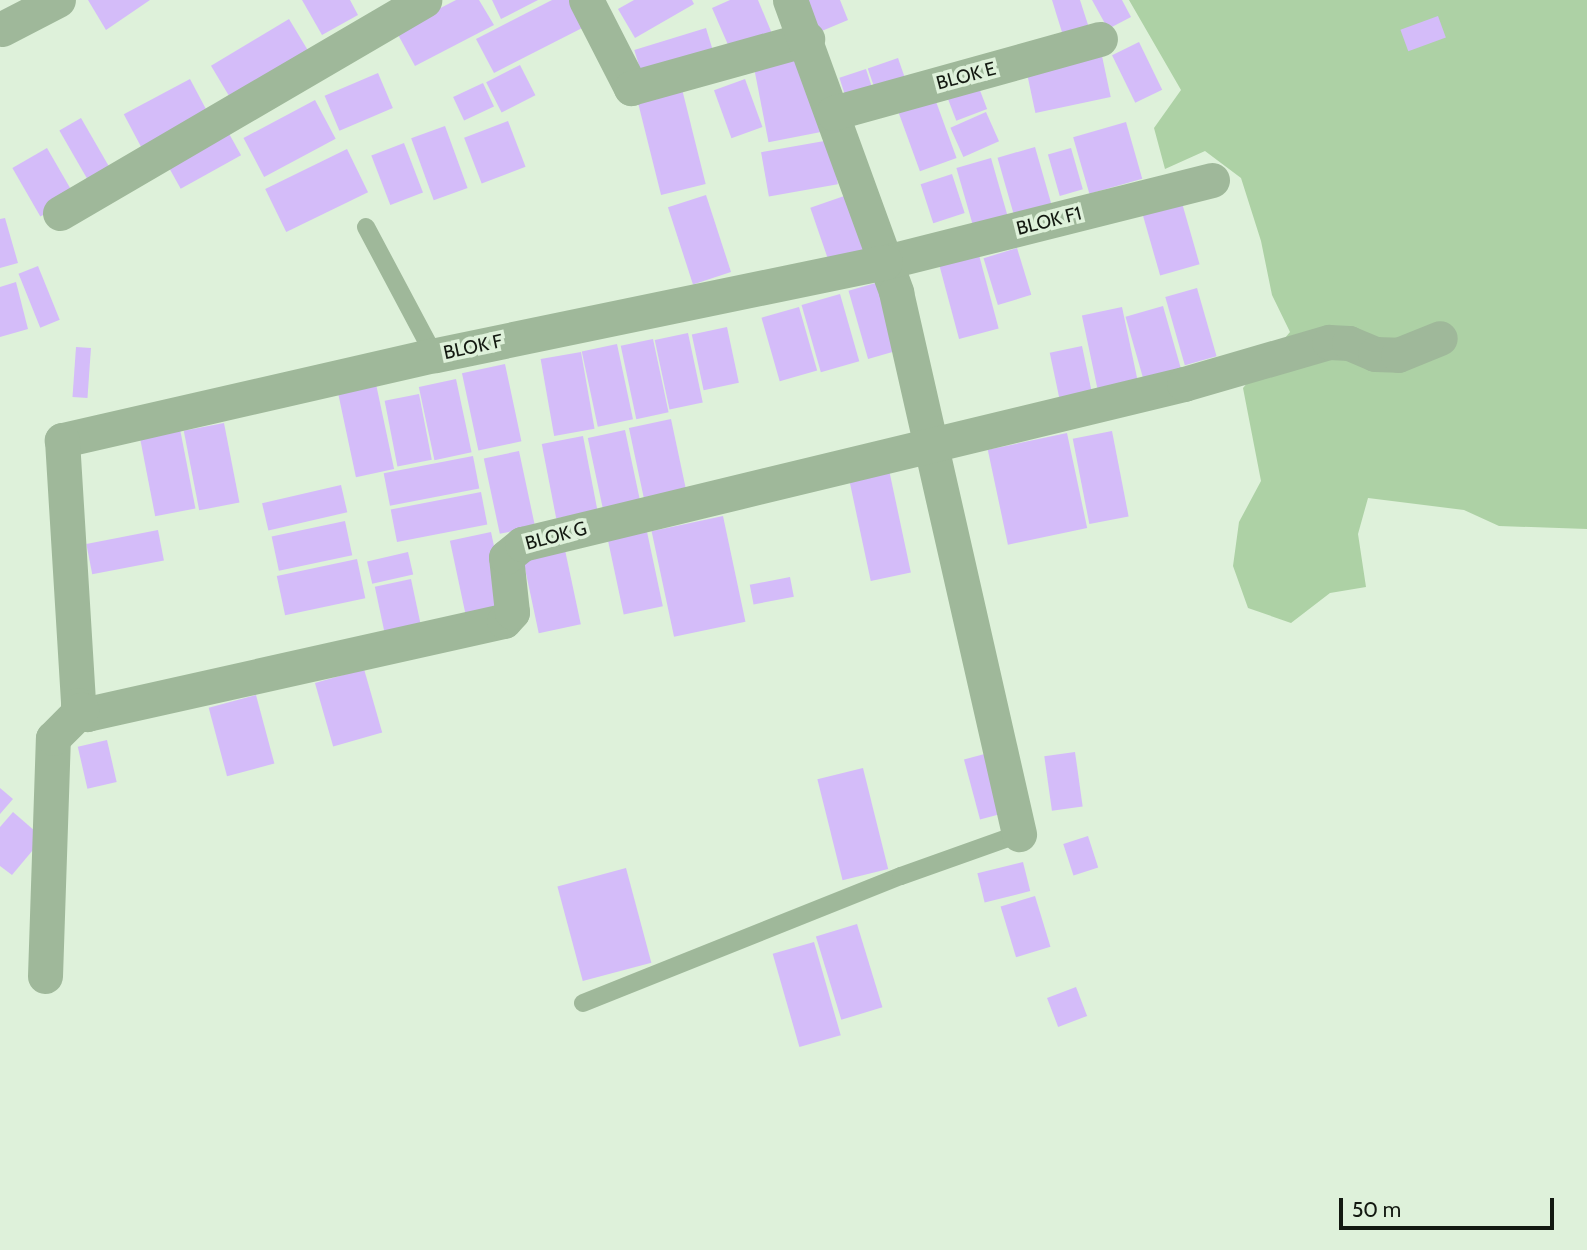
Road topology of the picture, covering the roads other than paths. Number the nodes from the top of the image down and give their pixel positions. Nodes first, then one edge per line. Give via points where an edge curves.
1 (58, 0) edge
2 (424, 0) edge
3 (586, 0) edge
4 (790, 0) edge
5 (389, 9) edge
6 (2, 29) dead end
7 (807, 39) junction
8 (1100, 39) dead end
9 (833, 113) junction
10 (1212, 180) dead end
11 (60, 213) dead end
12 (366, 227) dead end
13 (885, 262) junction
14 (1440, 338) dead end
15 (434, 355) junction
16 (929, 443) junction
17 (84, 712) junction
18 (1019, 834) joint
19 (45, 976) dead end
20 (583, 1003) dead end

1 - 6 street
2 - 5 street
3 - 7 street via 631,88
4 - 7 street
5 - 11 street
7 - 9 street
8 - 9 street, BLOK E
9 - 13 street
10 - 13 street, BLOK F1
12 - 15 lane
13 - 15 street, BLOK F
13 - 16 street
14 - 16 street via 1398,355 1329,342 1222,375
15 - 17 street, BLOK F via 62,440
16 - 17 street, BLOK G via 522,544 506,556 512,612 504,621
16 - 18 street
17 - 19 street via 53,738
18 - 20 lane

